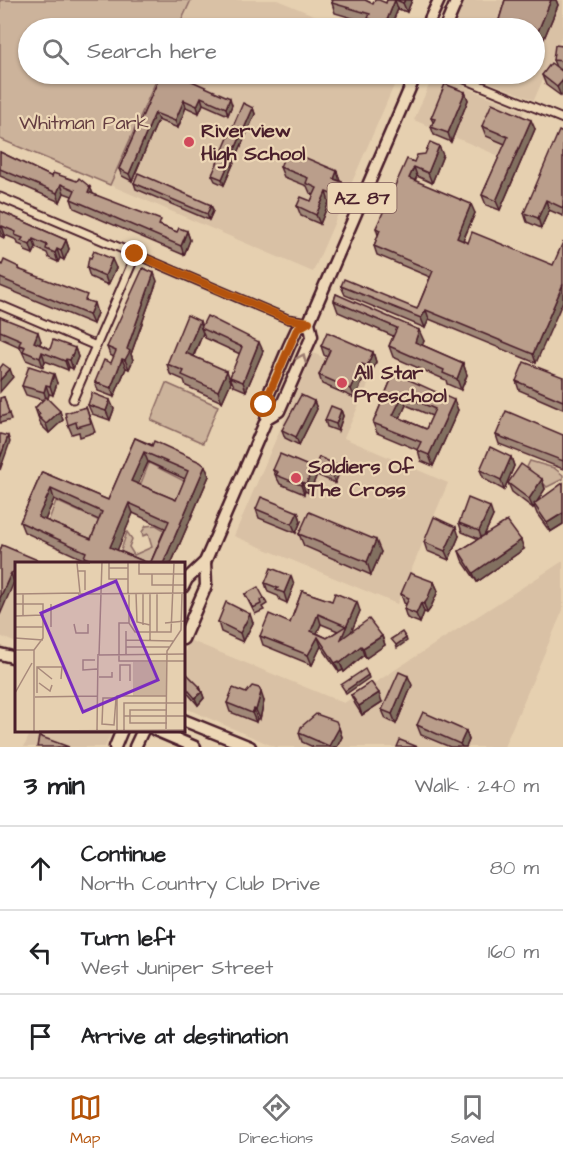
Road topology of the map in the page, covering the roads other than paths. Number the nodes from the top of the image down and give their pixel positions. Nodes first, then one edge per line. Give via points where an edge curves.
1 (439, 0) edge
2 (457, 0) edge
3 (431, 18) edge
4 (449, 18) edge
5 (412, 84) edge
6 (477, 84) edge
7 (563, 119) edge
8 (0, 197) edge
9 (135, 254) junction
10 (0, 305) edge
11 (309, 322) junction
12 (96, 346) junction
13 (74, 399) dead end
14 (267, 418) junction
15 (205, 562) junction
16 (184, 585) edge
17 (184, 637) edge
18 (184, 720) edge
19 (121, 732) edge
20 (142, 732) edge
21 (160, 732) edge
22 (115, 747) edge
23 (135, 747) edge
24 (195, 747) edge
25 (250, 747) edge

1 - 3 main road
2 - 4 main road
5 - 11 main road, AZ 87
6 - 7 street
8 - 9 street
9 - 11 street via 288,319
9 - 12 street
10 - 12 street
11 - 14 main road, AZ 87 via 297,329 264,405
14 -> 11 main road, AZ 87 via 279,411 312,336
12 - 13 street
14 - 15 main road, AZ 87
15 - 16 main road, AZ 87
15 - 17 main road, AZ 87 via 206,586
18 - 25 main road
19 - 22 main road
20 - 23 main road
21 - 24 main road

